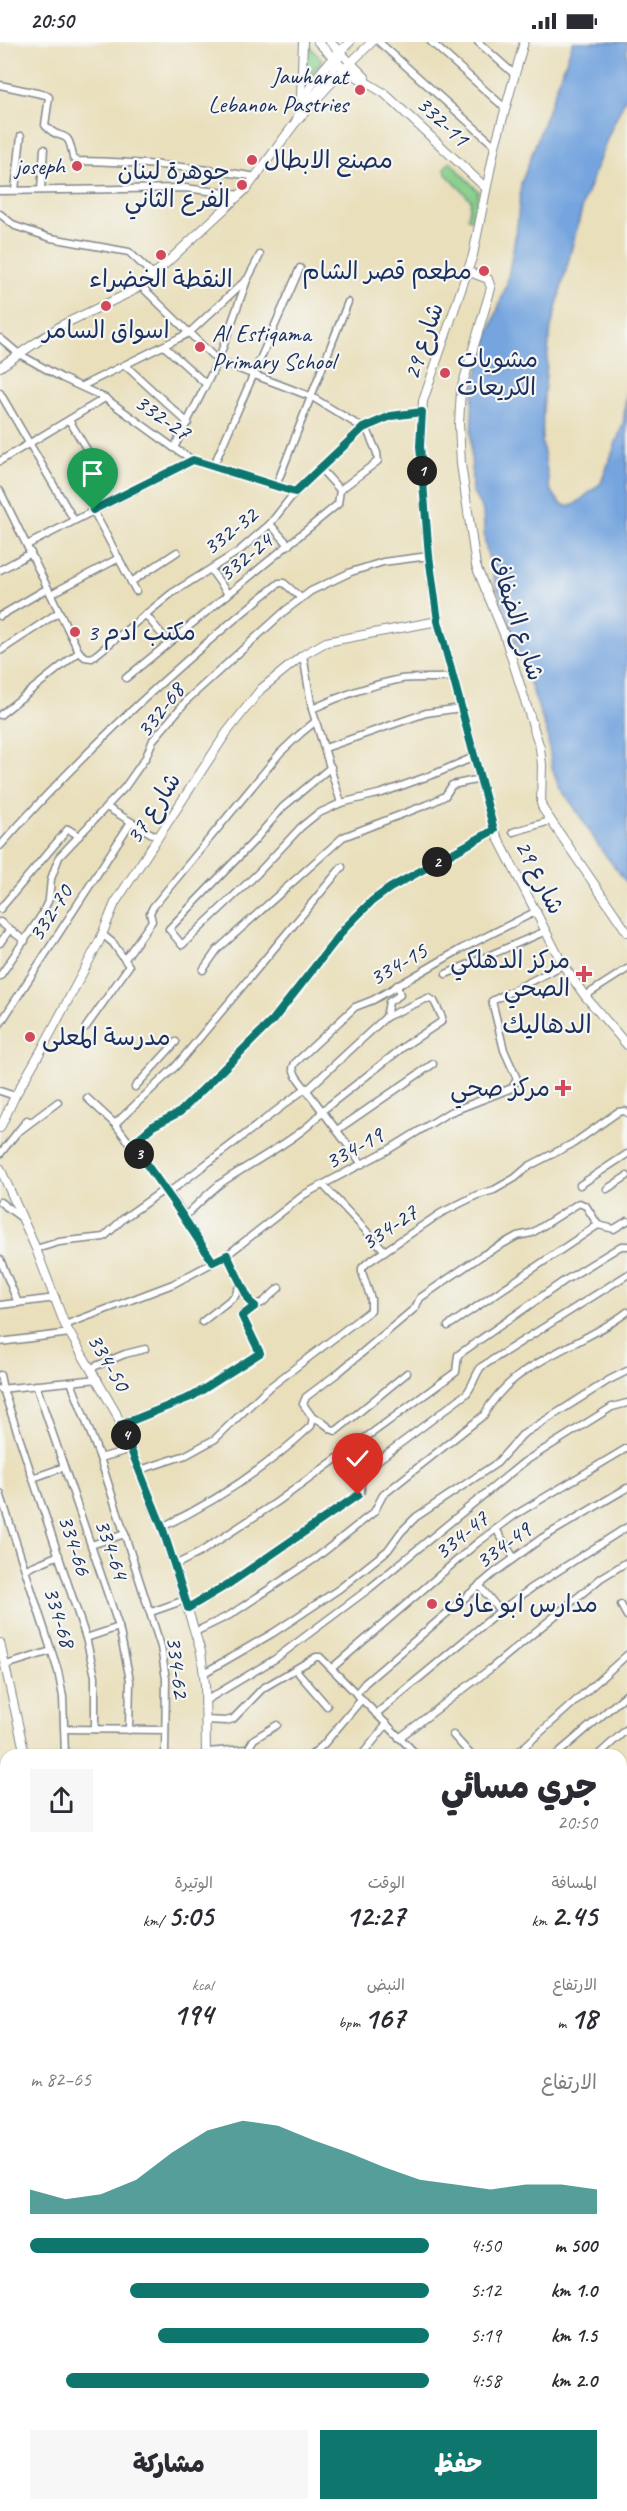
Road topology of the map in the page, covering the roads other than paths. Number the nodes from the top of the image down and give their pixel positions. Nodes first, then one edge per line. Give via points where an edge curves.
1 (303, 42) edge
2 (318, 42) edge
3 (330, 42) edge
4 (350, 42) edge
5 (372, 42) edge
6 (379, 42) edge
7 (432, 42) edge
8 (478, 42) edge
9 (524, 42) edge
10 (339, 52) junction
11 (335, 60) junction
12 (348, 66) junction
13 (514, 74) junction
14 (0, 85) edge
15 (302, 100) junction
16 (505, 108) junction
17 (295, 123) junction
18 (21, 136) dead end
19 (495, 146) junction
20 (44, 148) dead end
21 (257, 177) junction
22 (486, 188) junction
23 (15, 190) junction
24 (41, 190) junction
25 (0, 191) edge
26 (241, 195) junction
27 (0, 213) edge
28 (260, 255) dead end
29 (300, 268) dead end
30 (467, 271) junction
31 (153, 275) junction
32 (247, 280) junction
33 (141, 286) junction
34 (348, 302) dead end
35 (189, 333) junction
36 (0, 338) edge
37 (165, 347) junction
38 (19, 354) junction
39 (218, 361) junction
40 (126, 366) junction
41 (0, 367) edge
42 (255, 374) junction
43 (206, 384) junction
44 (82, 386) junction
45 (0, 393) edge
46 (312, 397) junction
47 (105, 398) junction
48 (422, 412) junction
49 (69, 420) junction
50 (188, 423) junction
51 (365, 428) junction
52 (30, 443) junction
53 (174, 448) junction
54 (193, 460) junction
55 (0, 461) edge
56 (95, 463) dead end
57 (213, 467) junction
58 (320, 468) junction
59 (276, 486) junction
60 (340, 490) junction
61 (0, 491) edge
62 (295, 492) junction
63 (93, 510) junction
64 (74, 520) junction
65 (270, 524) junction
66 (27, 545) junction
67 (289, 545) junction
68 (177, 552) dead end
69 (31, 553) junction
70 (429, 556) junction
71 (118, 558) junction
72 (0, 570) edge
73 (211, 570) junction
74 (131, 582) junction
75 (49, 591) junction
76 (136, 591) dead end
77 (228, 594) junction
78 (301, 598) junction
79 (59, 612) junction
80 (146, 615) junction
81 (0, 616) edge
82 (438, 621) junction
83 (168, 642) junction
84 (0, 651) edge
85 (82, 655) junction
86 (303, 655) junction
87 (453, 677) junction
88 (126, 678) dead end
89 (461, 708) junction
90 (312, 709) junction
91 (0, 716) edge
92 (316, 721) junction
93 (325, 748) junction
94 (474, 758) junction
95 (331, 767) junction
96 (480, 779) junction
97 (341, 803) junction
98 (108, 808) junction
99 (550, 821) junction
100 (131, 822) junction
101 (494, 830) junction
102 (513, 832) dead end
103 (79, 836) junction
104 (157, 837) junction
105 (0, 846) edge
106 (342, 867) dead end
107 (0, 909) edge
108 (537, 911) junction
109 (0, 922) edge
110 (10, 929) junction
111 (546, 931) junction
112 (627, 932) edge
113 (102, 934) junction
114 (25, 941) junction
115 (0, 943) edge
116 (125, 959) junction
117 (563, 965) junction
118 (627, 969) edge
119 (203, 970) dead end
120 (446, 974) dead end
121 (0, 976) edge
122 (397, 986) junction
123 (585, 996) junction
124 (386, 1017) junction
125 (0, 1024) edge
126 (86, 1027) dead end
127 (176, 1042) dead end
128 (627, 1045) edge
129 (164, 1055) junction
130 (433, 1064) dead end
131 (176, 1066) junction
132 (135, 1087) dead end
133 (307, 1089) junction
134 (0, 1091) edge
135 (15, 1096) junction
136 (87, 1098) dead end
137 (58, 1102) dead end
138 (322, 1110) junction
139 (627, 1113) edge
140 (27, 1120) dead end
141 (115, 1124) junction
142 (0, 1128) edge
143 (337, 1130) junction
144 (18, 1132) junction
145 (132, 1144) junction
146 (0, 1154) edge
147 (627, 1154) edge
148 (362, 1164) junction
149 (0, 1168) edge
150 (627, 1176) edge
151 (322, 1185) junction
152 (580, 1185) dead end
153 (607, 1190) dead end
154 (166, 1191) junction
155 (0, 1202) edge
156 (184, 1217) junction
157 (22, 1218) junction
158 (627, 1221) edge
159 (598, 1225) junction
160 (627, 1246) edge
161 (36, 1249) junction
162 (385, 1251) junction
163 (227, 1255) junction
164 (0, 1259) edge
165 (213, 1262) junction
166 (3, 1271) edge
167 (627, 1275) edge
168 (241, 1283) junction
169 (279, 1288) dead end
170 (56, 1298) junction
171 (18, 1303) junction
172 (0, 1305) edge
173 (255, 1306) junction
174 (627, 1312) edge
175 (202, 1322) dead end
176 (65, 1325) junction
177 (448, 1326) dead end
178 (70, 1334) junction
179 (0, 1342) edge
180 (145, 1349) dead end
181 (91, 1368) junction
182 (407, 1373) dead end
183 (626, 1373) edge
184 (0, 1375) edge
185 (98, 1379) junction
186 (71, 1382) junction
187 (36, 1385) junction
188 (1, 1389) edge
189 (627, 1403) edge
190 (313, 1418) junction
191 (121, 1425) junction
192 (627, 1448) edge
193 (132, 1449) junction
194 (99, 1458) junction
195 (64, 1467) junction
196 (140, 1470) junction
197 (33, 1478) junction
198 (627, 1488) edge
199 (0, 1493) edge
200 (162, 1527) junction
201 (627, 1527) edge
202 (496, 1529) junction
203 (125, 1534) junction
204 (91, 1545) junction
205 (59, 1555) junction
206 (514, 1558) junction
207 (627, 1562) edge
208 (175, 1565) junction
209 (26, 1569) junction
210 (479, 1585) junction
211 (187, 1604) junction
212 (621, 1605) dead end
213 (500, 1611) junction
214 (151, 1612) junction
215 (627, 1616) edge
216 (119, 1627) junction
217 (195, 1632) junction
218 (86, 1638) junction
219 (0, 1643) edge
220 (51, 1651) junction
221 (627, 1655) edge
222 (6, 1665) junction
223 (332, 1668) junction
224 (296, 1670) junction
225 (204, 1673) junction
226 (356, 1694) junction
227 (627, 1694) edge
228 (362, 1700) junction
229 (205, 1701) junction
230 (327, 1706) dead end
231 (376, 1714) junction
232 (205, 1720) junction
233 (387, 1724) junction
234 (278, 1725) dead end
235 (65, 1729) junction
236 (94, 1729) junction
237 (627, 1729) edge
238 (129, 1730) junction
239 (165, 1730) junction
240 (453, 1735) dead end
241 (399, 1738) junction
242 (24, 1749) edge
243 (65, 1749) edge
244 (165, 1749) edge
245 (206, 1749) edge
246 (248, 1749) edge
247 (318, 1749) edge
248 (367, 1749) edge
249 (409, 1749) edge
250 (466, 1749) edge
251 (522, 1749) edge
252 (563, 1749) edge
253 (605, 1749) edge

1 - 15 street
2 - 11 street
3 - 10 street
4 - 10 street
5 - 12 street
6 - 19 street
7 - 16 street
8 - 13 street
9 - 13 street, شارع 29
10 - 11 street
10 - 12 street
11 - 12 street
11 - 15 street
11 - 17 street
12 - 17 street
12 - 22 street, 332-11 via 394,102
13 - 16 street, شارع 29
14 - 21 street via 49,97 45,125 68,138 77,161 203,168
15 - 17 street
16 - 19 street, شارع 29
17 - 21 street
18 - 23 street
19 - 22 street, شارع 29
20 - 24 street
21 - 26 street
22 - 30 street, شارع 29
23 - 24 street
23 - 25 street
24 - 26 street via 185,188
26 - 31 street
27 - 31 street via 15,226 51,238 129,252
28 - 32 street
29 - 42 street
30 - 48 street, شارع 29
30 - 99 street, شارع الضفاف via 488,279 491,288 461,390 459,424 476,566 504,634 540,748 541,803
31 - 33 street
32 - 35 street
32 - 39 street
33 - 35 street
33 - 38 street via 62,325
34 - 46 street
35 - 37 street
35 - 39 street
36 - 38 street, 332-27
37 - 40 street
37 - 43 street
38 - 41 street
38 - 44 street, 332-27
39 - 42 street
39 - 43 street
40 - 44 street
40 - 50 street
42 - 46 street
42 - 57 street
43 - 50 street
44 - 47 street, 332-27
45 - 52 street
46 - 51 street
46 - 59 street
47 - 49 street
47 - 53 street, 332-27
48 - 51 street, 332-32 via 391,416
48 - 70 street, شارع 29 via 420,446
49 - 52 street
49 - 56 street
50 - 53 street
51 - 58 street, 332-32
51 - 60 street, 332-24 via 378,461
52 - 55 street
52 - 64 street
53 - 54 street, 332-27
54 - 57 street, 332-27
54 - 63 street
57 - 59 street, 332-27
58 - 60 street
58 - 62 street, 332-32
59 - 62 street, 332-27
60 - 67 street, 332-24 via 338,504
61 - 66 street
62 - 65 street, 332-32
63 - 64 street
63 - 71 street
64 - 66 street
65 - 67 street
65 - 73 street, 332-32
66 - 69 street
67 - 77 street, 332-24
68 - 74 street
69 - 72 street
69 - 75 street
70 - 78 street, 332-68 via 383,562 351,572
70 - 82 street, شارع 29
71 - 74 street
71 - 75 street
73 - 77 street
73 - 80 street, 332-32 via 172,593
74 - 76 street
75 - 79 street
75 - 81 street
77 - 83 street, 332-24
78 - 98 street, 332-68 via 188,699 153,740 146,758
78 - 105 street via 279,583 243,612 122,721
79 - 84 street
79 - 85 street
80 - 83 street
80 - 85 street, 332-32 via 92,658
82 - 86 street, شارع 37 via 326,642
82 - 87 street, شارع 29
83 - 88 street, 332-24
85 - 91 street, 332-32
86 - 90 street
86 - 104 street, شارع 37 via 261,689 227,732
87 - 89 street, شارع 29
87 - 90 street via 403,679 341,696
89 - 93 street via 426,712
89 - 94 street, شارع 29
90 - 92 street
92 - 93 street
92 - 116 street via 280,753 153,906 152,921
93 - 95 street
94 - 96 street, شارع 29
94 - 97 street via 382,793
95 - 97 street
95 - 97 street via 283,807 170,932 184,945 301,827
96 - 101 street, شارع 29
96 - 119 street via 452,785 445,796 432,803 343,837 217,950
98 - 100 street
98 - 103 street, 332-68
99 - 102 street
99 - 112 street, شارع الضفاف
100 - 104 street
100 - 125 street, 332-70
101 - 108 street, شارع 29
101 - 145 street via 372,901 346,927 273,1020 180,1112 153,1126
103 - 107 street via 68,828
103 - 114 street, 332-68 via 59,857 49,899
104 - 113 street, شارع 37 via 115,903
106 - 131 street
108 - 111 street, شارع 29
108 - 122 street, 334-15
109 - 110 street
110 - 114 street
110 - 115 street
111 - 117 street, شارع 29
111 - 120 street
113 - 116 street
113 - 135 street, شارع 37
114 - 121 street, 332-68
116 - 126 street via 128,968
117 - 123 street, شارع 29
117 - 148 street, 334-19 via 492,1001 504,1050 517,1079 512,1088 448,1113
118 - 123 street
122 - 124 street via 400,995 389,1002
122 - 133 street, 334-15 via 355,1007 295,1063 293,1068
123 - 128 street, شارع 29
124 - 133 street
124 - 138 street via 431,998 442,1019
127 - 129 street
129 - 131 street
129 - 132 street
130 - 143 street
131 - 141 street
133 - 138 street
133 - 154 street
134 - 135 street
135 - 142 street, شارع 37
136 - 141 street
137 - 144 street
138 - 143 street
138 - 156 street via 301,1130 219,1185
139 - 162 street, 334-27 via 618,1112 574,1143 529,1166 515,1178 441,1214
140 - 144 street
141 - 145 street
143 - 148 street
144 - 146 street
145 - 154 street
147 - 152 street
148 - 151 street, 334-19
149 - 157 street, 334-50
150 - 153 street
151 - 162 street
151 - 163 street, 334-19
154 - 156 street
154 - 161 street via 124,1218 104,1237
155 - 157 street
156 - 165 street
157 - 161 street, 334-50
158 - 159 street via 614,1229
159 - 177 street
159 - 190 street via 586,1206 579,1203 532,1233 517,1236 482,1256 420,1298 415,1308 306,1397 303,1404
160 - 208 street via 564,1281 458,1355 456,1372 277,1502
161 - 170 street, 334-50
162 - 196 street, 334-27 via 362,1268 371,1310 266,1390 216,1439 186,1455
163 - 165 street, 334-19
163 - 168 street
164 - 166 street
165 - 176 street, 334-19 via 173,1284
166 - 171 street
167 - 211 street via 481,1367 466,1394 361,1473 358,1495 230,1583
168 - 173 street
168 - 175 street via 235,1296
169 - 173 street
170 - 171 street
170 - 176 street, 334-50
171 - 172 street
173 - 191 street via 242,1316 260,1353 193,1396
174 - 217 street via 553,1353 505,1386 484,1415 382,1495 374,1512 316,1558 230,1615
176 - 178 street, 334-50
178 - 179 street
178 - 181 street, 334-50
180 - 181 street
181 - 185 street, 334-50
182 - 190 street via 336,1431 323,1420
183 - 225 street via 522,1435 497,1463 416,1517 388,1550 339,1589
184 - 188 street, 334-66
185 - 186 street
185 - 191 street, 334-50
186 - 187 street
186 - 194 street, 334-62
187 - 188 street
187 - 195 street, 334-64
188 - 197 street, 334-66
189 - 229 street via 612,1407 524,1462 370,1588 275,1659
190 - 200 street via 311,1426 261,1469 198,1510
191 - 193 street, 334-50
192 - 202 street, 334-47
193 - 194 street
193 - 196 street, 334-50
194 - 203 street, 334-62
195 - 197 street
195 - 204 street, 334-64
196 - 200 street, 334-50
197 - 205 street, 334-66
198 - 206 street, 334-49
199 - 209 street, 334-68
200 - 208 street, 334-50
201 - 213 street
202 - 206 street
202 - 223 street, 334-47
203 - 204 street
203 - 214 street, 334-62
204 - 216 street, 334-64
205 - 209 street
205 - 218 street, 334-66
206 - 210 street, 334-49
207 - 241 street via 601,1578
208 - 211 street, 334-50
209 - 220 street, 334-68
210 - 213 street
210 - 226 street, 334-49
211 - 214 street
211 - 217 street, 334-50
212 - 215 street
213 - 231 street
214 - 239 street, 334-62 via 166,1679
216 - 218 street
216 - 238 street, 334-64 via 130,1680
217 - 225 street, 334-50
218 - 236 street, 334-66 via 95,1676
219 - 222 street
220 - 222 street
220 - 235 street, 334-68 via 63,1697
221 - 251 street
222 - 242 street
223 - 224 street via 316,1658
223 - 226 street
224 - 230 street
224 - 232 street via 263,1689 233,1719
225 - 229 street, 334-50
226 - 228 street
227 - 252 street
228 - 231 street
228 - 247 street
229 - 232 street, 334-50
231 - 233 street
232 - 245 street, 334-50
233 - 241 street
233 - 248 street
234 - 246 street via 254,1739
235 - 236 street
235 - 243 street, 334-68
236 - 238 street
237 - 253 street
238 - 239 street
239 - 244 street, 334-62
240 - 250 street
241 - 249 street

